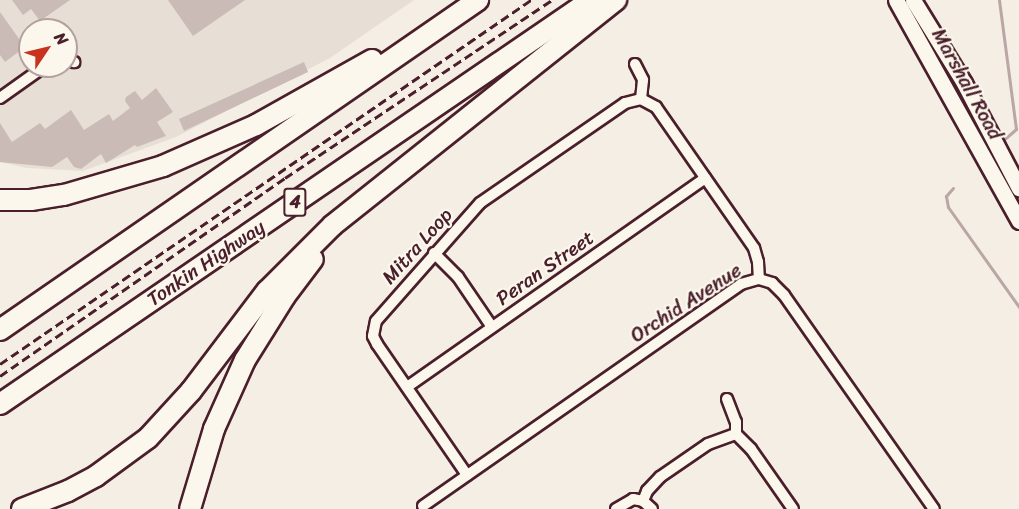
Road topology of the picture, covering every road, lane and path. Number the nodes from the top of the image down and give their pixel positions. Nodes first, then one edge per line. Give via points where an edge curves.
1 (467, 0) edge
2 (478, 0) edge
3 (591, 0) edge
4 (616, 0) edge
5 (896, 0) edge
6 (913, 0) edge
7 (635, 64) dead end
8 (28, 78) edge
9 (0, 98) edge
10 (641, 99) junction
11 (705, 178) junction
12 (386, 184) junction
13 (1019, 188) edge
14 (0, 200) edge
15 (1019, 221) edge
16 (434, 253) junction
17 (759, 279) junction
18 (492, 327) junction
19 (0, 330) edge
20 (406, 387) junction
21 (727, 399) dead end
22 (0, 404) edge
23 (736, 434) junction
24 (467, 476) junction
25 (643, 501) junction
26 (423, 506) dead end
27 (22, 509) edge
28 (190, 509) edge
29 (616, 509) edge
30 (652, 509) edge
31 (793, 509) edge
32 (934, 509) edge

1 - 14 highway via 402,42 208,148 114,183 31,200
2 - 19 highway
3 - 22 highway, Tonkin Highway / 4
4 - 12 highway
5 - 15 main road, Marshall Road
6 - 13 main road, Marshall Road via 964,83
7 - 10 street via 643,80
8 - 9 street
10 - 11 street via 656,107
10 - 16 street, Mitra Loop via 625,102 488,197
11 - 17 street via 754,248
11 - 18 street, Peran Street
12 - 27 highway via 333,225 285,272 250,310 191,391 148,438 96,476
12 - 28 highway via 307,265 264,327 214,429
16 - 18 street via 458,277
16 - 20 street, Mitra Loop via 381,312 373,329 377,344
17 - 24 street, Orchid Avenue via 741,284
17 - 32 street, Orchid Avenue via 772,283 784,295
18 - 20 street, Peran Street
20 - 24 street, Mitra Loop
21 - 23 street
23 - 25 street via 708,444 660,477
23 - 31 street
24 - 26 street, Orchid Avenue
25 - 29 street via 633,499
25 - 30 street

